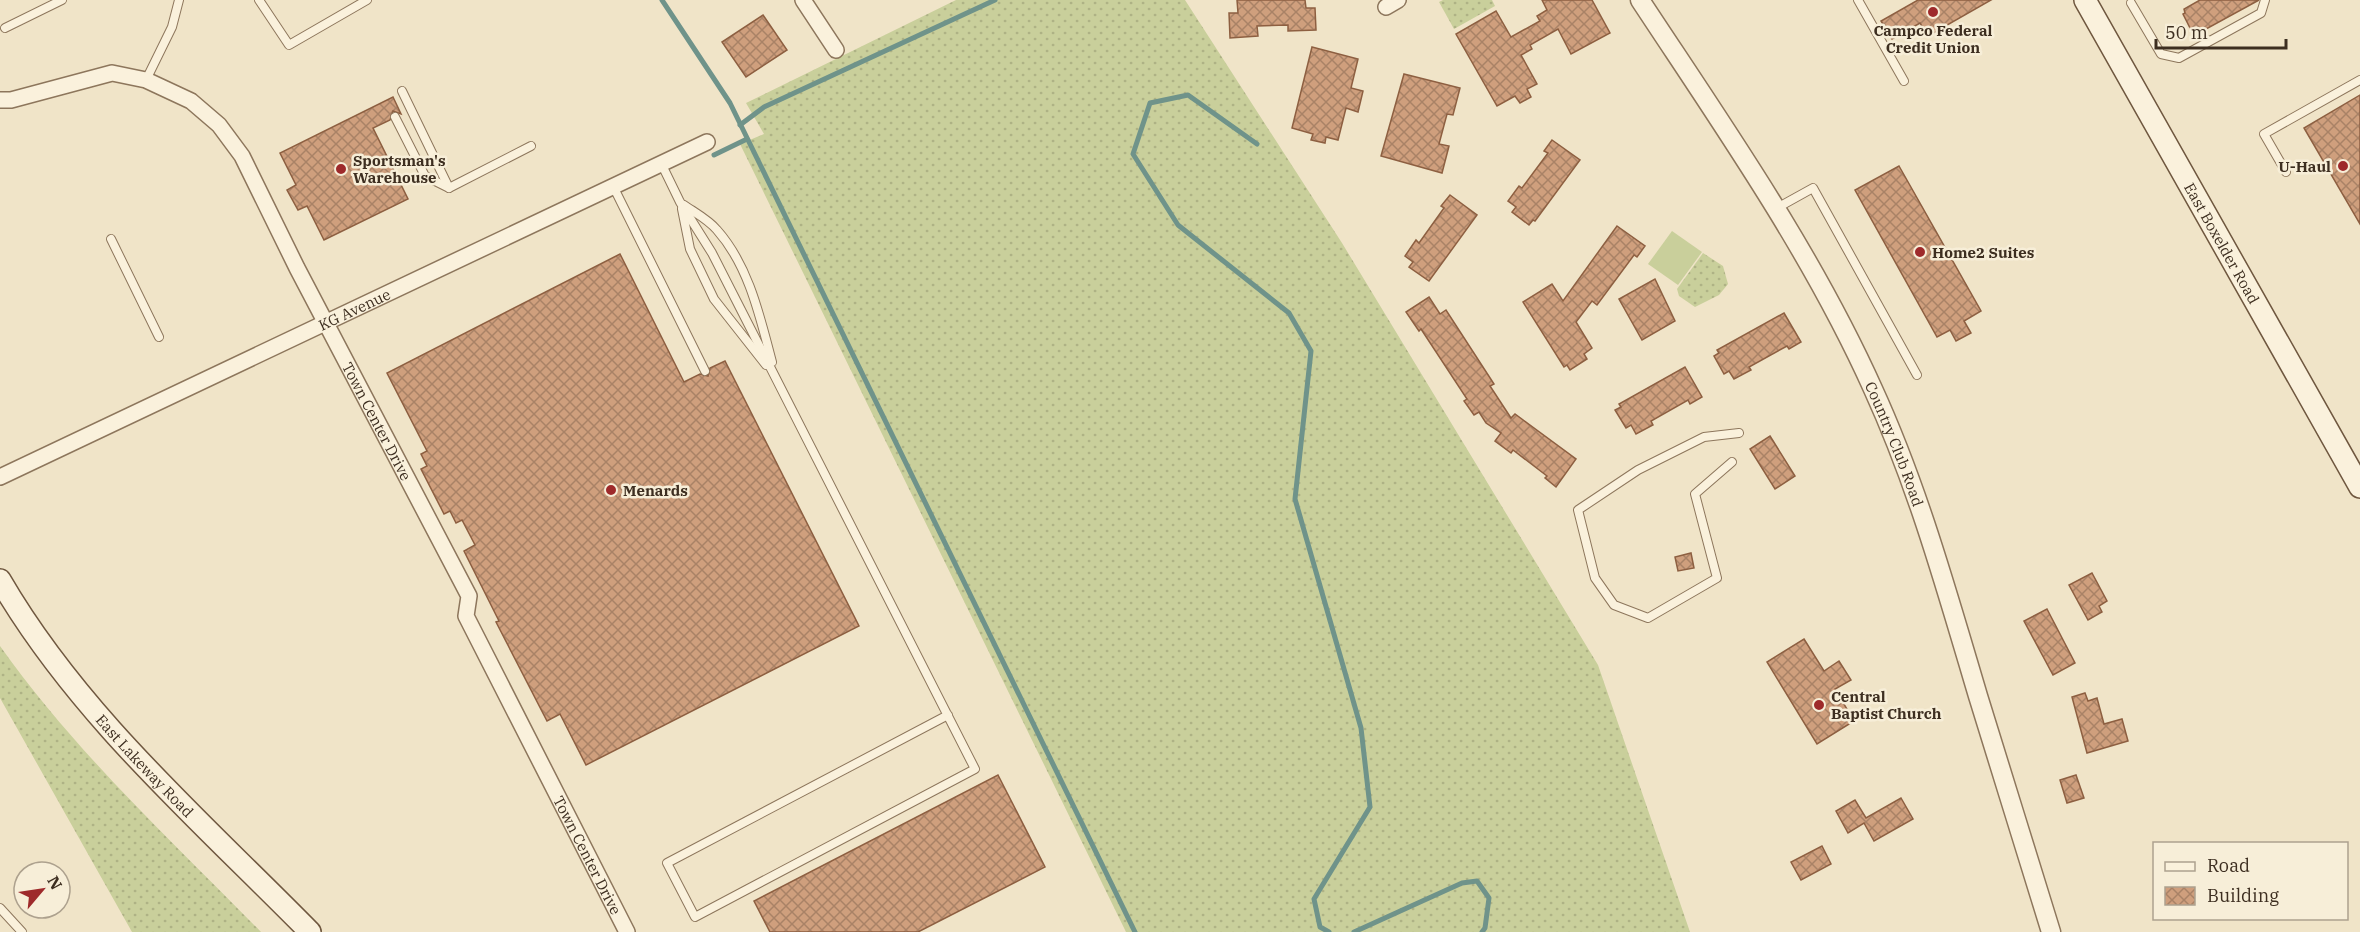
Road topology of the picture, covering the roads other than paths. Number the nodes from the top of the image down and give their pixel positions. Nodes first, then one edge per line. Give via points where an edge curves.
1 (62, 0) edge
2 (178, 0) edge
3 (259, 0) edge
4 (367, 0) edge
5 (803, 0) edge
6 (1858, 0) edge
7 (2085, 0) edge
8 (2265, 0) edge
9 (1644, 1) edge
10 (2131, 3) dead end
11 (5, 28) dead end
12 (836, 50) dead end
13 (146, 80) junction
14 (2360, 80) edge
15 (1904, 81) dead end
16 (402, 91) dead end
17 (0, 100) edge
18 (395, 117) dead end
19 (707, 142) dead end
20 (531, 146) dead end
21 (661, 163) junction
22 (2286, 172) dead end
23 (613, 186) junction
24 (449, 188) junction
25 (680, 202) junction
26 (1775, 209) junction
27 (111, 239) dead end
28 (325, 321) junction
29 (159, 337) dead end
30 (705, 371) dead end
31 (1917, 375) dead end
32 (777, 379) junction
33 (1739, 434) dead end
34 (1732, 462) dead end
35 (0, 477) edge
36 (2360, 487) edge
37 (0, 579) edge
38 (948, 715) junction
39 (0, 908) edge
40 (22, 932) edge
41 (310, 932) edge
42 (627, 932) edge
43 (2051, 932) edge

1 - 11 lane
2 - 13 lane via 172,27
3 - 4 lane via 289,45
5 - 12 street
6 - 15 lane
7 - 36 main road, East Boxelder Road
8 - 10 lane via 2261,13 2179,58 2161,54
9 - 26 street, Country Club Road
13 - 17 street, Town Center Drive via 112,73
13 - 28 street, Town Center Drive via 190,101 219,125 236,148
14 - 22 lane via 2264,134
16 - 24 lane
18 - 24 lane via 425,176
19 - 21 street, KG Avenue
20 - 24 lane
21 - 23 street, KG Avenue
21 - 25 lane
23 - 28 street, KG Avenue
23 - 30 lane
25 - 32 lane via 712,253
25 - 32 lane via 690,249 714,299
25 - 32 lane via 717,229 737,262 753,294
26 - 31 lane via 1814,188
26 - 43 street, Country Club Road via 1862,364 1905,466
27 - 29 lane
28 - 35 street, KG Avenue
28 - 42 street, Town Center Drive via 469,596 466,616
32 - 38 lane
33 - 34 lane via 1704,437 1638,470 1578,510 1595,578 1614,605 1648,618 1717,578 1695,494
37 - 41 main road, East Lakeway Road via 22,618 105,724
38 - 38 lane via 975,769 695,917 667,863
39 - 40 lane

